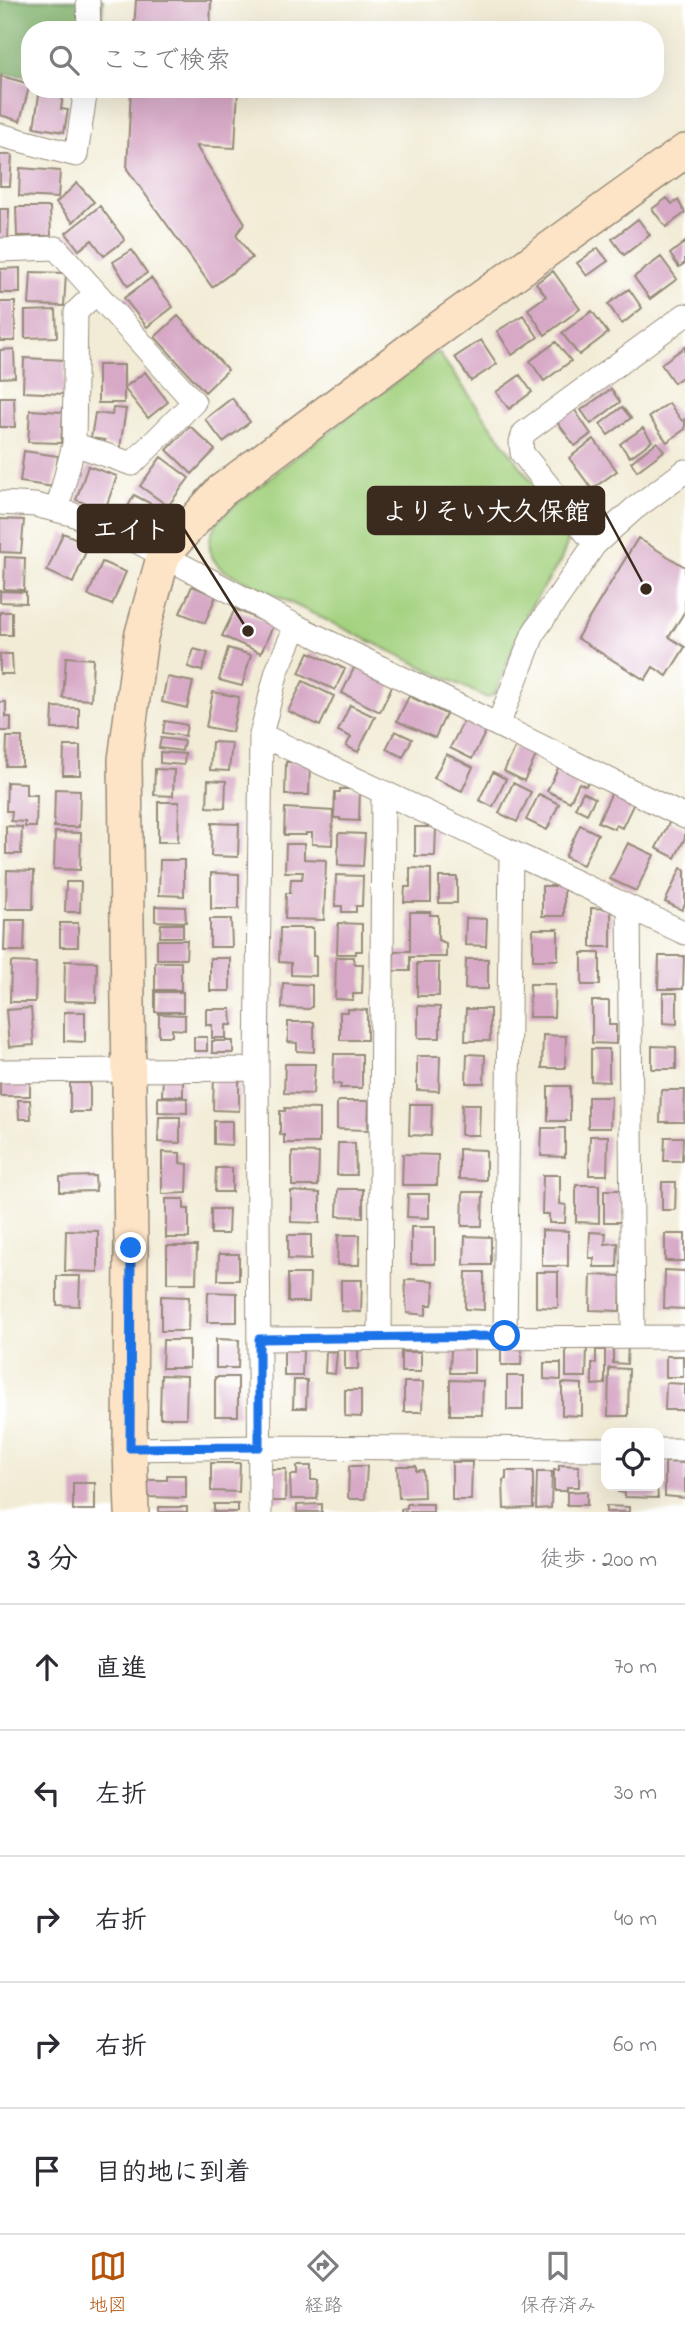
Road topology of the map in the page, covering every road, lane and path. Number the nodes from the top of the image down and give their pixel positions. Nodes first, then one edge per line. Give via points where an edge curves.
1 (88, 0) edge
2 (89, 21) edge
3 (85, 98) edge
4 (0, 135) edge
5 (685, 151) edge
6 (0, 250) edge
7 (96, 293) junction
8 (685, 315) edge
9 (74, 444) junction
10 (685, 471) edge
11 (0, 503) edge
12 (57, 510) junction
13 (595, 544) junction
14 (164, 554) junction
15 (296, 626) junction
16 (498, 725) junction
17 (261, 735) junction
18 (383, 792) junction
19 (685, 817) edge
20 (511, 852) junction
21 (629, 907) junction
22 (685, 933) edge
23 (127, 1069) junction
24 (257, 1069) junction
25 (0, 1071) edge
26 (505, 1336) junction
27 (633, 1337) junction
28 (685, 1337) edge
29 (380, 1338) junction
30 (259, 1339) junction
31 (259, 1447) junction
32 (130, 1448) junction
33 (601, 1449) edge
34 (664, 1450) edge
35 (685, 1450) edge
36 (132, 1512) edge
37 (260, 1512) edge

1 - 2 street
3 - 4 street via 76,155
5 - 14 street via 221,491
6 - 7 street via 56,248
7 - 9 street via 76,312
7 - 9 street via 194,402 132,464
8 - 13 street via 524,433 522,453
9 - 12 street
10 - 13 street
11 - 12 street
12 - 14 street
13 - 16 street via 534,632
14 - 15 street
14 - 23 street via 141,637 125,760
15 - 16 street
15 - 17 street via 277,671
16 - 19 street
17 - 18 street
17 - 24 street
18 - 20 street
18 - 29 street
20 - 21 street
20 - 26 street
21 - 22 street
21 - 27 street
23 - 24 street
23 - 25 street
23 - 32 street
24 - 30 street
26 - 27 street
26 - 29 street
27 - 28 street
29 - 30 street
30 - 31 street
31 - 32 street
31 - 33 street
31 - 37 street
32 - 36 street
34 - 35 street

